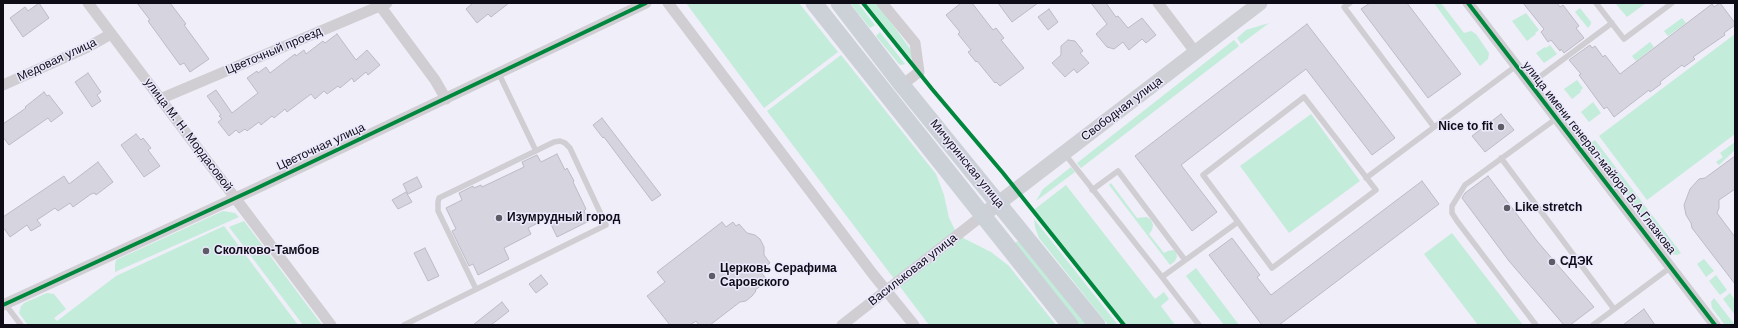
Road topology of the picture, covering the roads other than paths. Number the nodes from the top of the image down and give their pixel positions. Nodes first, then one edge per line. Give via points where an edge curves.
1 (88, 3) edge
2 (646, 3) edge
3 (668, 3) edge
4 (814, 3) edge
5 (839, 3) edge
6 (882, 3) edge
7 (1158, 3) edge
8 (1260, 3) edge
9 (1350, 3) edge
10 (1596, 3) edge
11 (1672, 3) edge
12 (382, 4) edge
13 (1470, 4) edge
14 (1612, 23) junction
15 (111, 34) junction
16 (1196, 53) junction
17 (1516, 66) junction
18 (499, 74) junction
19 (1530, 84) junction
20 (902, 85) junction
21 (3, 86) edge
22 (160, 99) junction
23 (446, 99) junction
24 (1556, 118) junction
25 (1434, 127) junction
26 (536, 151) junction
27 (1064, 153) junction
28 (1502, 158) junction
29 (1366, 178) junction
30 (1092, 190) junction
31 (235, 198) junction
32 (999, 203) junction
33 (983, 215) junction
34 (1238, 222) junction
35 (1186, 260) junction
36 (1671, 267) junction
37 (1162, 277) junction
38 (476, 289) junction
39 (886, 291) junction
40 (4, 304) edge
41 (1614, 309) junction
42 (21, 325) edge
43 (331, 325) edge
44 (404, 325) edge
45 (842, 325) edge
46 (914, 325) edge
47 (1070, 325) edge
48 (1097, 325) edge
49 (1200, 325) edge
50 (1536, 325) edge
51 (1593, 325) edge
52 (1715, 325) edge

1 - 15 street, улица М. Н. Мордасовой
2 - 18 street, Цветочная улица
3 - 39 street
4 - 33 main road, Мичуринская улица
5 - 20 main road, Мичуринская улица
6 - 20 street via 915,44 919,72
7 - 16 street
8 - 16 main road, Свободная улица
9 - 25 lane via 1344,7
10 - 14 lane
11 - 14 lane via 1624,39
12 - 22 street, Цветочный проезд
12 - 23 street
13 - 17 street, улица имени генерал-майора В.А.Глазкова
14 - 19 lane
15 - 21 street, Медовая улица
15 - 22 street, улица М. Н. Мордасовой
16 - 27 main road, Свободная улица
17 - 19 street, улица имени генерал-майора В.А.Глазкова
17 - 25 lane
18 - 23 street, Цветочная улица
18 - 26 lane
19 - 24 street, улица имени генерал-майора В.А.Глазкова
20 - 32 main road, Мичуринская улица
22 - 31 street, улица М. Н. Мордасовой
23 - 31 street, Цветочная улица
24 - 28 lane
24 - 36 street, улица имени генерал-майора В.А.Глазкова
25 - 29 lane
26 - 38 lane via 444,195 438,202 438,211
26 - 38 lane via 560,141 570,148 606,225
27 - 30 lane
27 - 32 main road, Свободная улица
28 - 41 lane
28 - 50 lane via 1464,185 1452,206 1452,213
29 - 34 lane via 1376,190 1272,268
29 - 34 lane via 1304,97 1203,175
30 - 35 lane via 1118,171
30 - 37 lane
31 - 40 street, Цветочная улица
31 - 43 street, улица М. Н. Мордасовой
32 - 33 main road, Свободная улица
32 - 48 main road, Мичуринская улица
33 - 39 street, Васильковая улица
33 - 47 main road, Мичуринская улица
34 - 35 lane
35 - 37 lane
36 - 41 lane
36 - 52 street, улица имени генерал-майора В.А.Глазкова
37 - 49 lane
38 - 44 lane
39 - 45 street, Васильковая улица
39 - 46 street
40 - 42 lane
41 - 51 lane

